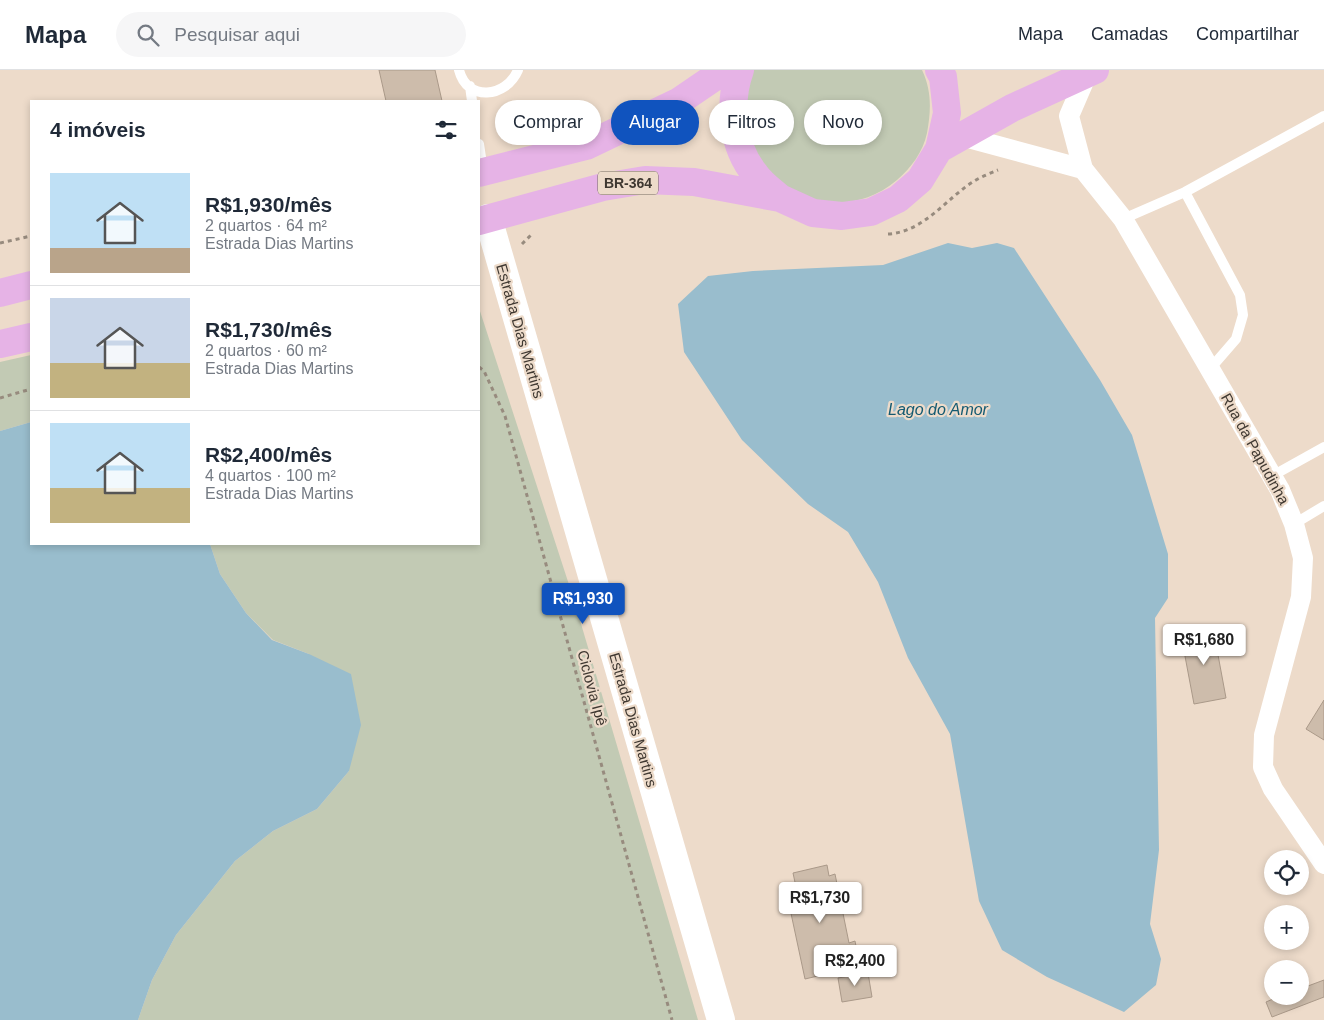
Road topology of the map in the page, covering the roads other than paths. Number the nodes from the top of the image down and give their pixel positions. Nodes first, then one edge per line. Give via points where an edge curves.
1 (459, 70) edge
2 (518, 70) edge
3 (725, 70) edge
4 (740, 70) edge
5 (939, 70) edge
6 (1092, 71) edge
7 (470, 86) junction
8 (472, 100) edge
9 (1324, 116) edge
10 (950, 142) junction
11 (480, 158) edge
12 (1083, 170) junction
13 (481, 172) edge
14 (1185, 192) junction
15 (780, 198) junction
16 (1123, 219) junction
17 (484, 220) edge
18 (30, 285) edge
19 (0, 293) edge
20 (30, 337) edge
21 (0, 344) edge
22 (1210, 369) junction
23 (1324, 447) edge
24 (1272, 476) junction
25 (1324, 506) edge
26 (1294, 524) junction
27 (1324, 864) edge
28 (721, 1020) edge

1 - 7 lane via 460,76
2 - 7 lane via 510,83 497,92 486,93
3 - 13 main road via 678,102 586,146
4 - 15 main road, BR-364 via 732,107 738,142 754,174
5 - 10 main road, BR-364
6 - 10 main road, BR-364 via 1012,108
6 - 12 street, Rua da Papudinha via 1069,116
7 - 8 lane
9 - 14 lane
10 - 12 street
10 - 15 main road, BR-364 via 920,180 898,199 871,212 842,216 813,213
11 - 13 lane
12 - 16 street, Rua da Papudinha
14 - 16 lane
14 - 22 lane via 1240,295 1243,315 1236,339
15 - 17 main road, BR-364 via 694,182 645,180 603,187
16 - 22 street, Rua da Papudinha
17 - 28 street, Estrada Dias Martins
18 - 19 main road
20 - 21 main road
22 - 24 street, Rua da Papudinha
23 - 24 lane
24 - 26 street, Rua da Papudinha
25 - 26 lane
26 - 27 street, Rua da Papudinha via 1303,558 1301,597 1264,735 1263,767 1272,789

